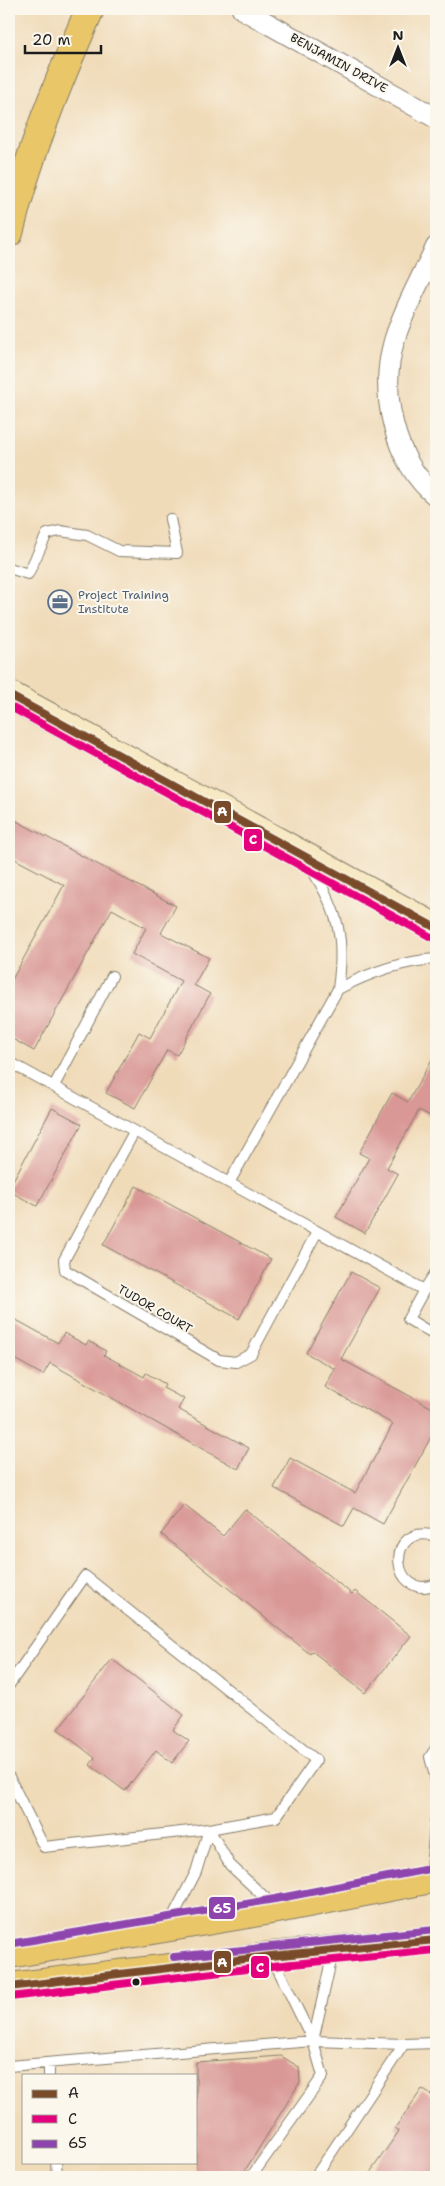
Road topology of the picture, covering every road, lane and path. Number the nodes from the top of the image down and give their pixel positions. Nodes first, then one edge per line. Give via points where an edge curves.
1 (90, 9) edge
2 (242, 9) edge
3 (436, 118) edge
4 (14, 190) edge
5 (9, 233) edge
6 (436, 247) edge
7 (436, 496) edge
8 (170, 519) dead end
9 (9, 568) edge
10 (9, 694) edge
11 (302, 854) junction
12 (436, 928) edge
13 (436, 959) edge
14 (112, 976) dead end
15 (338, 989) junction
16 (9, 1062) edge
17 (54, 1086) junction
18 (134, 1132) junction
19 (229, 1183) junction
20 (317, 1232) junction
21 (436, 1272) edge
22 (424, 1290) junction
23 (436, 1336) edge
24 (436, 1536) edge
25 (436, 1584) edge
26 (9, 1685) edge
27 (436, 1748) edge
28 (9, 1777) edge
29 (436, 1780) edge
30 (436, 1816) edge
31 (209, 1829) junction
32 (433, 1879) edge
33 (277, 1909) junction
34 (166, 1929) junction
35 (436, 1940) edge
36 (334, 1950) junction
37 (9, 1954) edge
38 (271, 1956) junction
39 (9, 1987) edge
40 (313, 2041) junction
41 (436, 2043) edge
42 (404, 2044) junction
43 (48, 2063) junction
44 (9, 2066) edge
45 (49, 2074) edge
46 (56, 2164) edge
47 (57, 2177) edge
48 (252, 2177) edge
49 (315, 2177) edge

1 - 4 main road
2 - 3 street, BENJAMIN DRIVE
4 - 5 main road
6 - 7 street via 394,342 388,376 390,410 399,442 414,473
8 - 9 lane via 178,553 119,551 87,535 60,531 47,534 28,574
10 - 11 street
11 - 12 street
11 - 15 lane via 332,906 340,933 342,961
13 - 15 lane via 382,969
14 - 17 lane
15 - 19 lane
16 - 17 lane
17 - 18 lane
18 - 19 lane
18 - 20 lane, TUDOR COURT via 64,1260 64,1270 219,1360 236,1362 251,1354
19 - 20 lane
20 - 22 lane
21 - 22 lane
22 - 23 lane via 408,1319
24 - 25 lane via 420,1534 412,1537 405,1542 398,1558 409,1581 417,1585
26 - 31 lane via 85,1576 316,1760 276,1816
27 - 29 lane via 430,1757
28 - 31 lane via 44,1847
30 - 32 lane
31 - 33 lane via 230,1865
31 - 34 lane via 196,1872
32 - 33 main road
33 - 34 main road
34 - 37 main road
35 - 36 main road
36 - 38 main road
36 - 40 lane
38 - 39 main road
38 - 40 lane
40 - 42 lane
40 - 43 lane
40 - 48 lane via 323,2076
41 - 42 lane
42 - 49 lane
43 - 44 lane
43 - 45 lane
46 - 47 lane

